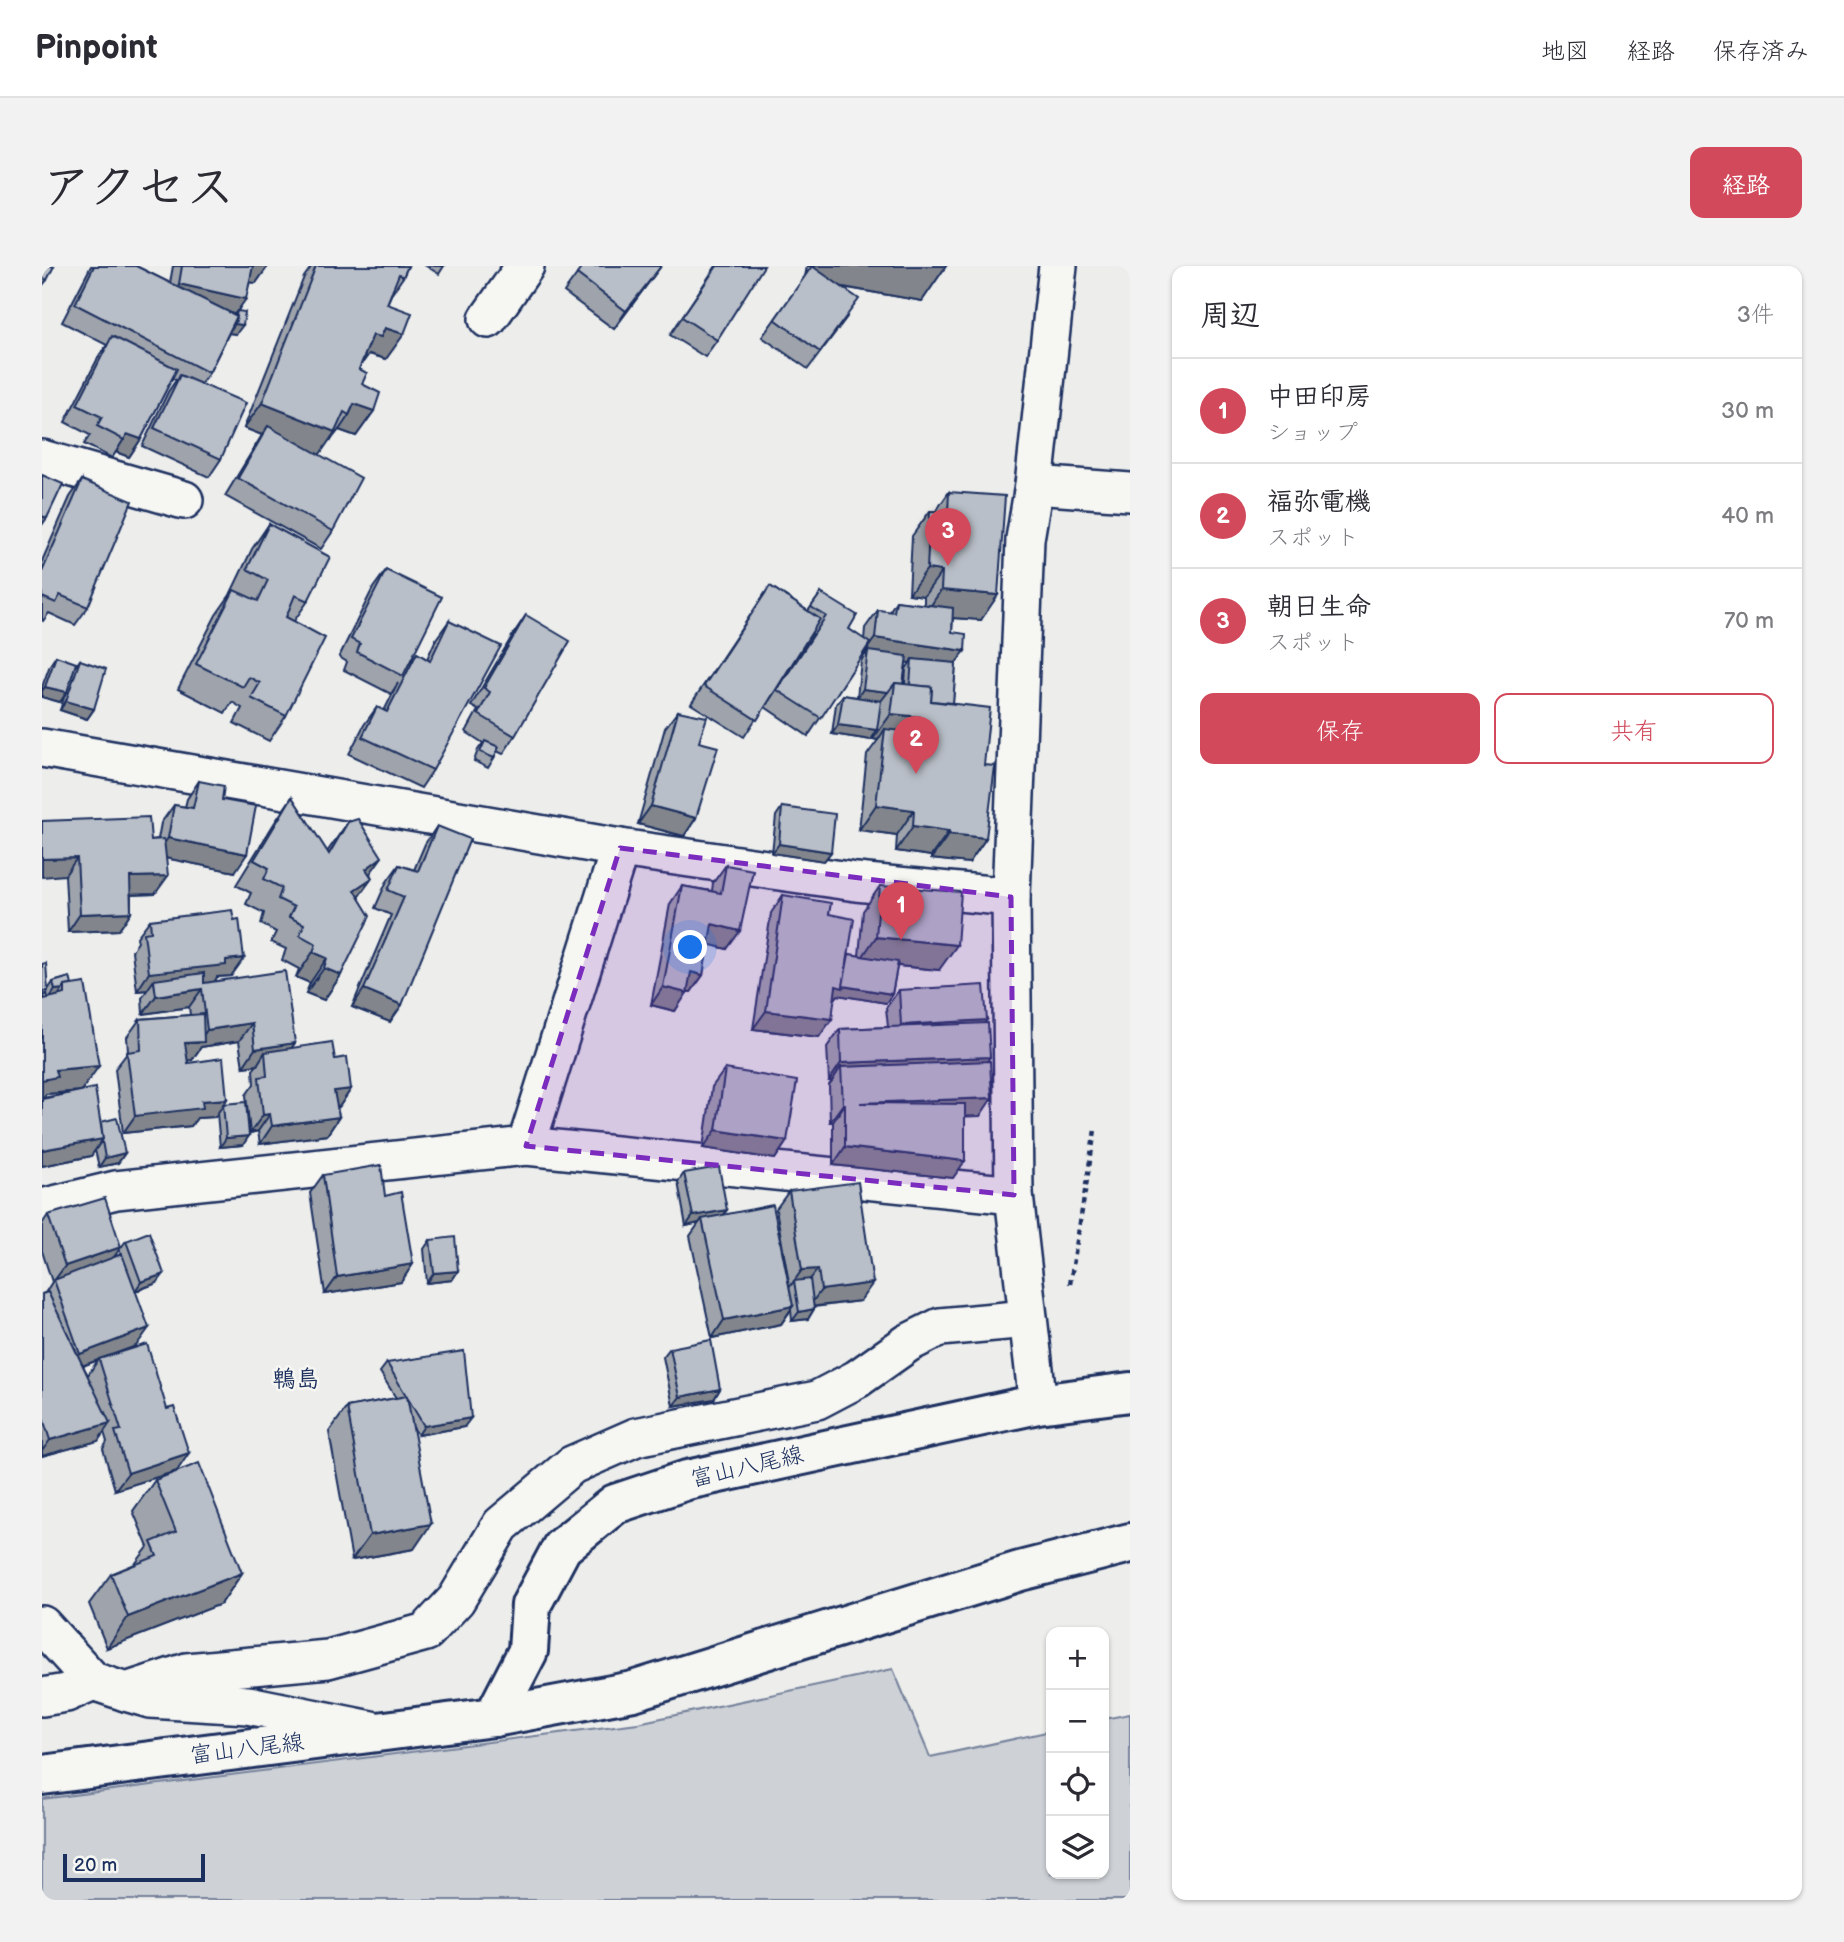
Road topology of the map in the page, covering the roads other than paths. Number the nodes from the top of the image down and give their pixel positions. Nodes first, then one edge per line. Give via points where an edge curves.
1 (525, 266) edge
2 (1058, 266) edge
3 (488, 319) dead end
4 (42, 459) edge
5 (1034, 485) junction
6 (1130, 492) edge
7 (184, 500) dead end
8 (42, 748) edge
9 (620, 848) junction
10 (1011, 897) junction
11 (526, 1146) junction
12 (1013, 1195) junction
13 (42, 1208) edge
14 (1028, 1319) junction
15 (1130, 1392) edge
16 (1038, 1404) junction
17 (1130, 1543) edge
18 (42, 1625) edge
19 (110, 1686) junction
20 (42, 1697) edge
21 (494, 1717) junction
22 (380, 1732) junction
23 (42, 1775) edge

1 - 3 street
2 - 5 street
4 - 7 street
5 - 6 street
5 - 10 street via 1026,539
8 - 9 street
9 - 10 street via 856,882
9 - 11 street
10 - 12 street
11 - 12 street
11 - 13 street via 116,1190
12 - 14 street
14 - 16 street
14 - 19 street via 940,1327 817,1400 636,1437 572,1465 501,1525 456,1600 426,1632 328,1659 187,1672
15 - 16 main road, 富山八尾線
16 - 21 main road, 富山八尾線 via 687,1480 615,1504 562,1547 531,1605 528,1651
17 - 21 main road, 富山八尾線 via 1020,1571 633,1691
18 - 19 street
19 - 20 street
19 - 22 street via 150,1699 248,1705
21 - 22 main road, 富山八尾線
22 - 23 main road, 富山八尾線

